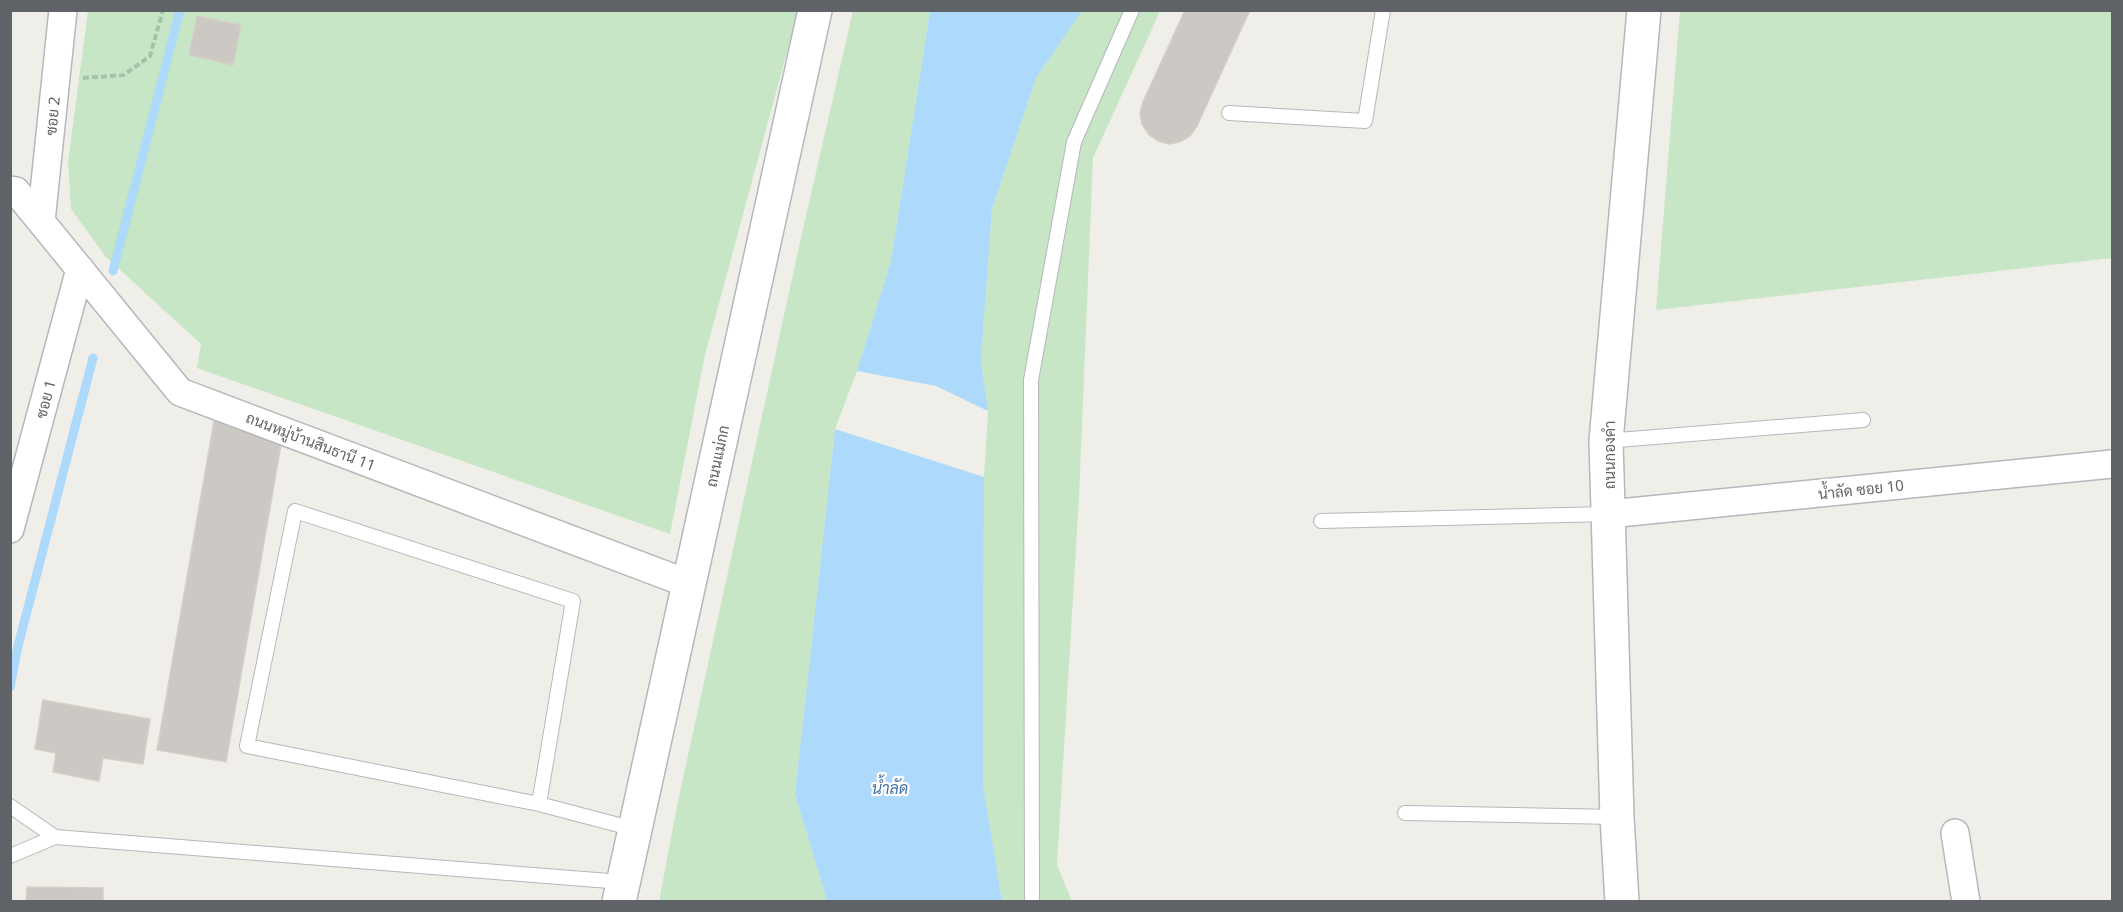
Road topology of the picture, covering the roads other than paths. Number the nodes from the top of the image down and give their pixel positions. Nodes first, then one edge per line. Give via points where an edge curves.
1 (63, 10) edge
2 (815, 10) edge
3 (1132, 10) edge
4 (1383, 10) edge
5 (1644, 10) edge
6 (1229, 113) dead end
7 (10, 190) edge
8 (41, 221) junction
9 (80, 269) junction
10 (1863, 420) dead end
11 (1606, 441) junction
12 (2112, 464) edge
13 (1609, 514) junction
14 (1321, 521) dead end
15 (10, 530) edge
16 (689, 584) junction
17 (539, 804) junction
18 (10, 806) edge
19 (1405, 813) dead end
20 (1617, 817) junction
21 (634, 829) junction
22 (1955, 833) dead end
23 (55, 837) junction
24 (10, 856) edge
25 (620, 892) edge
26 (1032, 902) edge
27 (1622, 902) edge
28 (1965, 902) edge

1 - 8 street, ซอย 2
2 - 16 street, ถนนแม่กก
3 - 26 lane via 1074,142 1031,380
4 - 6 lane via 1365,121
5 - 11 street, ถนนกองคำ
7 - 8 street, ถนนหมู่บ้านสินธานี 11 via 16,191
8 - 9 street, ถนนหมู่บ้านสินธานี 11
9 - 15 street, ซอย 1
9 - 16 street, ถนนหมู่บ้านสินธานี 11 via 180,392
10 - 11 lane
11 - 13 street, ถนนกองคำ
12 - 13 street, น้ำลัด ซอย 10
13 - 14 lane
13 - 20 street, ถนนกองคำ
16 - 21 street, ถนนแม่กก
17 - 17 lane via 247,746 295,511 573,601
17 - 21 lane
18 - 23 lane
19 - 20 lane
20 - 27 street, ถนนกองคำ
21 - 25 street, ถนนแม่กก
22 - 28 street
23 - 24 lane
23 - 25 lane

